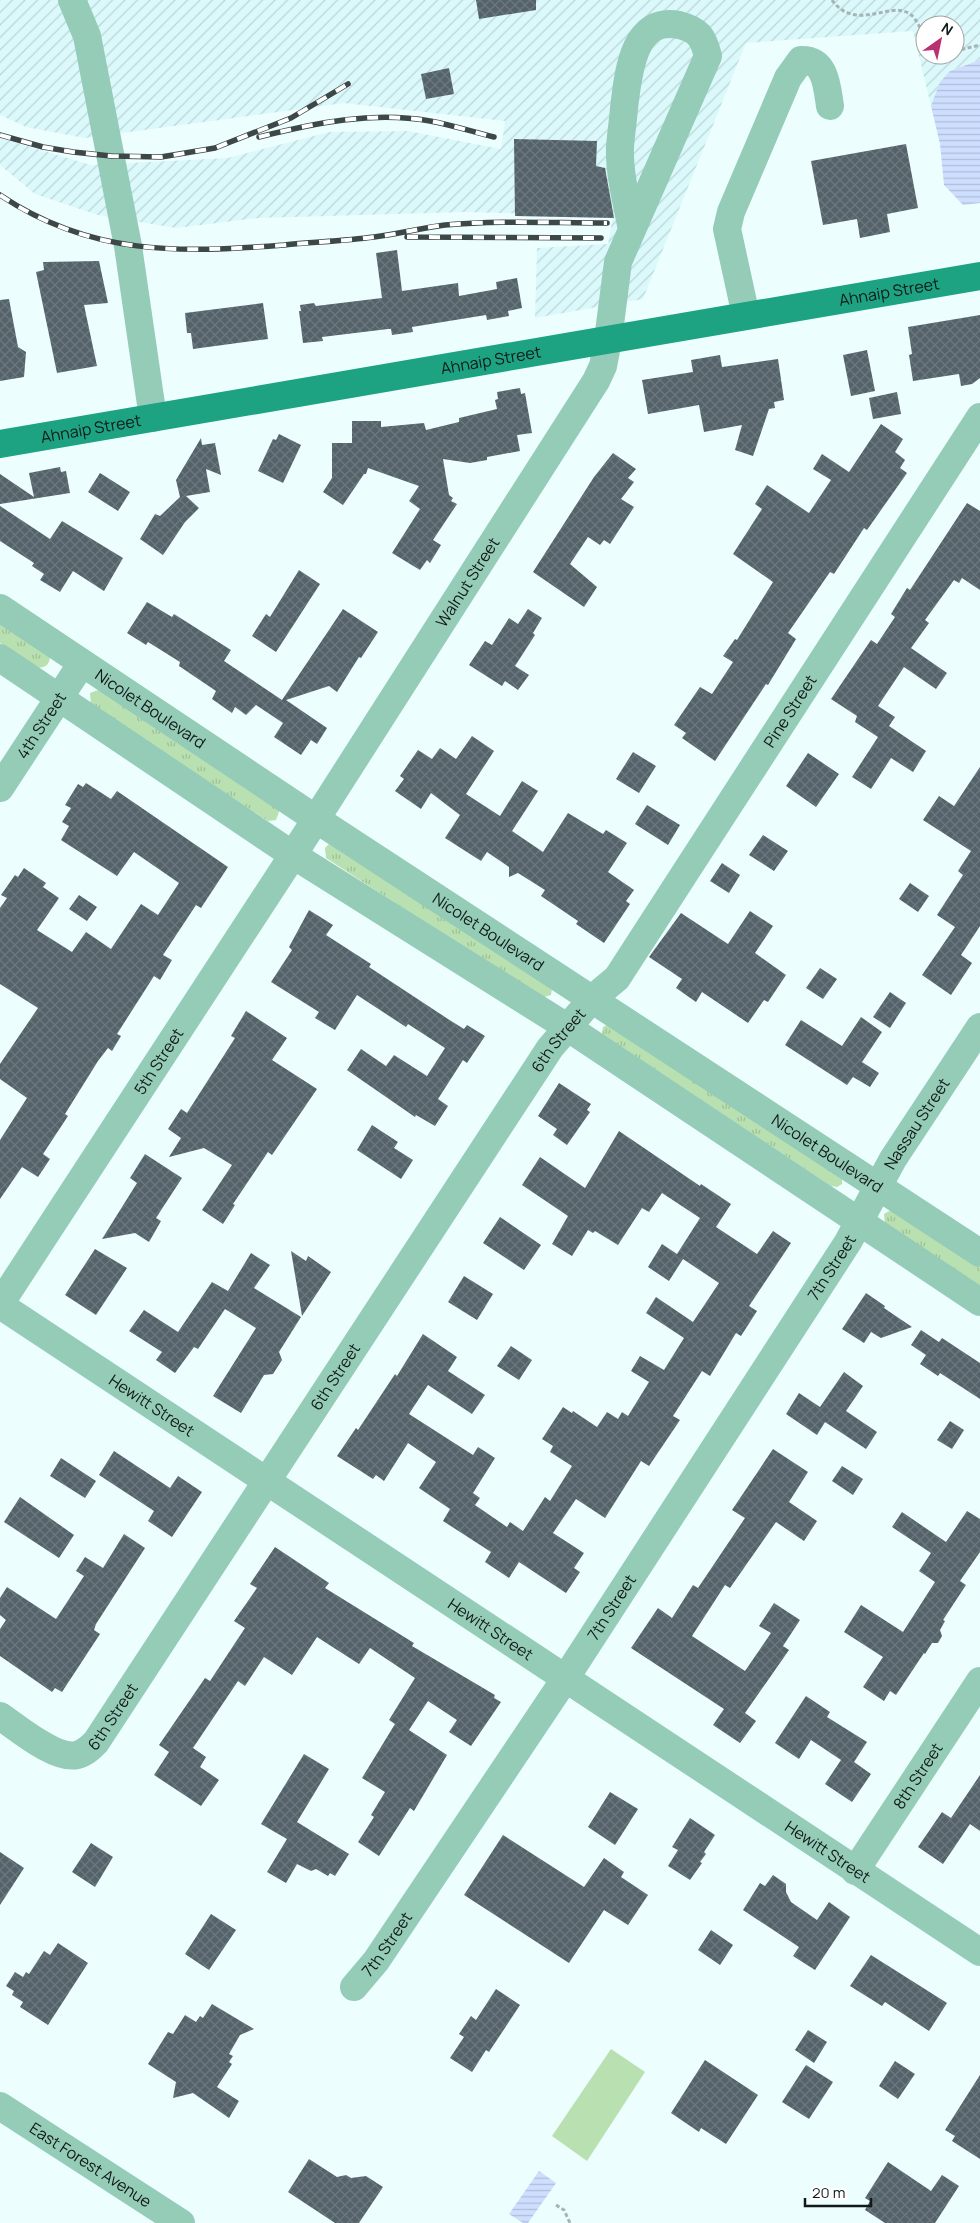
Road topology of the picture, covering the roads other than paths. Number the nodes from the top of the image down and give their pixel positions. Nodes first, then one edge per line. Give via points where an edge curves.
1 (72, 0) edge
2 (830, 106) dead end
3 (632, 230) junction
4 (980, 276) edge
5 (746, 316) junction
6 (608, 340) junction
7 (980, 417) edge
8 (153, 418) junction
9 (0, 444) edge
10 (0, 608) edge
11 (0, 658) edge
12 (82, 662) junction
13 (60, 696) junction
14 (0, 788) edge
15 (316, 819) junction
16 (293, 855) junction
17 (592, 999) junction
18 (567, 1026) junction
19 (980, 1027) edge
20 (878, 1186) junction
21 (860, 1223) junction
22 (980, 1253) edge
23 (980, 1302) edge
24 (0, 1305) edge
25 (267, 1481) junction
26 (565, 1679) junction
27 (980, 1681) edge
28 (0, 1716) edge
29 (855, 1871) junction
30 (980, 1952) edge
31 (354, 1986) dead end
32 (0, 2106) edge
33 (181, 2223) edge

1 - 8 street via 86,36 128,246
2 - 5 street via 819,65 801,60 788,78 731,212 727,229
3 - 3 street, Walnut Street via 708,56 703,40 692,28 675,24 660,26 645,34 636,47 630,68 620,148
3 - 6 street, Walnut Street via 618,262
4 - 5 main road, Ahnaip Street
5 - 6 main road, Ahnaip Street
6 - 8 main road, Ahnaip Street
6 - 15 street, Walnut Street via 603,366 596,381
7 - 17 street, Pine Street via 617,978
8 - 9 main road, Ahnaip Street
10 - 12 street, Nicolet Boulevard
11 - 13 street
12 - 13 street, 4th Street
12 - 15 street, Nicolet Boulevard
13 - 14 street, 4th Street
13 - 16 street
15 - 16 street, 5th Street
15 - 17 street, Nicolet Boulevard
16 - 18 street
16 - 24 street, 5th Street
17 - 18 street, 6th Street
17 - 20 street, Nicolet Boulevard
18 - 21 street
18 - 25 street, 6th Street
19 - 20 street, Nassau Street
20 - 21 street, Nassau Street
20 - 22 street, Nicolet Boulevard
21 - 23 street
21 - 26 street, 7th Street
24 - 25 street, Hewitt Street
25 - 26 street, Hewitt Street
25 - 28 street, 6th Street via 87,1751 79,1755 61,1755
26 - 29 street, Hewitt Street
26 - 31 street, 7th Street via 382,1951
27 - 29 street, 8th Street
29 - 30 street, Hewitt Street
32 - 33 street, East Forest Avenue

